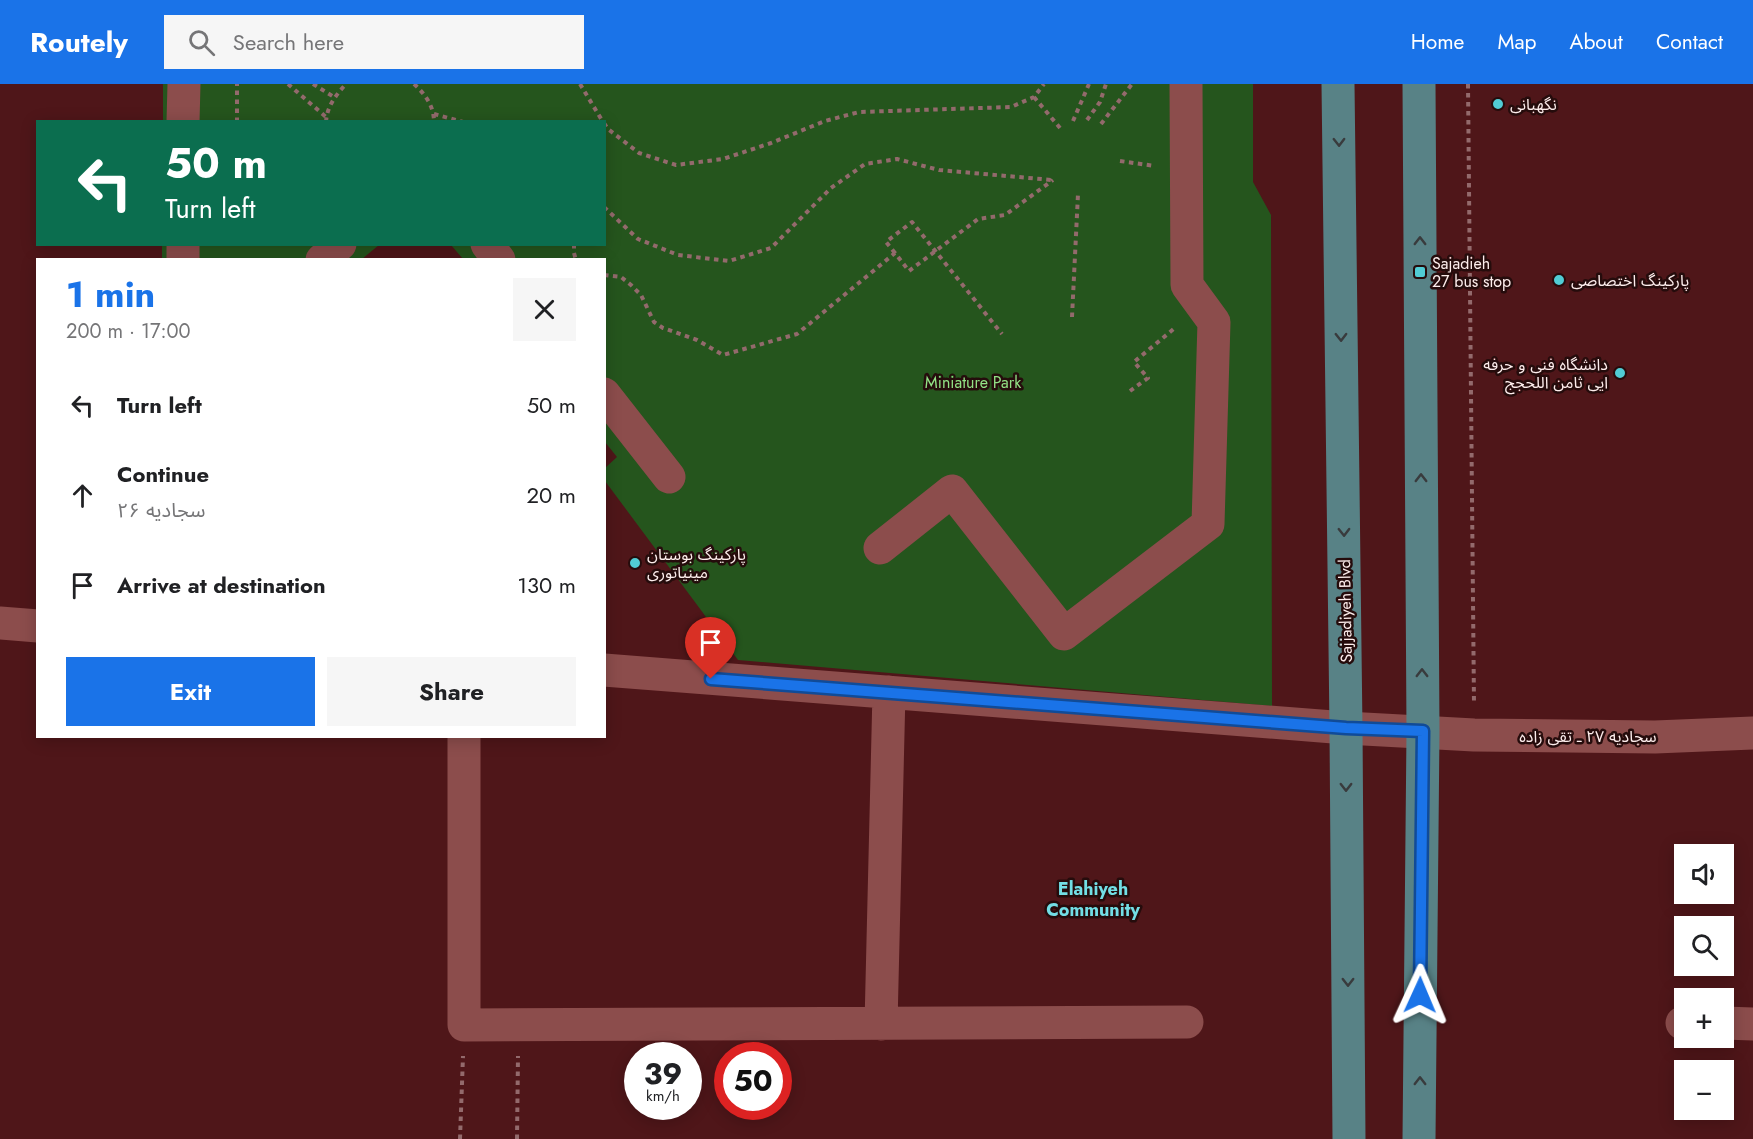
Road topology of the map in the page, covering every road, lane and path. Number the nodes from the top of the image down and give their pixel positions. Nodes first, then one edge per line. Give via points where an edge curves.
1 (184, 84) edge
2 (237, 84) edge
3 (288, 84) edge
4 (313, 84) edge
5 (346, 84) edge
6 (414, 84) edge
7 (580, 84) edge
8 (1044, 84) edge
9 (1089, 84) edge
10 (1106, 84) edge
11 (1132, 84) edge
12 (1186, 84) edge
13 (1338, 84) edge
14 (1419, 84) edge
15 (1468, 84) edge
16 (334, 97) junction
17 (1034, 98) junction
18 (434, 114) junction
19 (326, 119) edge
20 (183, 120) edge
21 (237, 120) edge
22 (434, 120) edge
23 (456, 120) edge
24 (603, 120) edge
25 (1087, 120) dead end
26 (1073, 121) dead end
27 (1101, 124) dead end
28 (606, 126) edge
29 (1060, 128) dead end
30 (1078, 194) dead end
31 (606, 209) edge
32 (338, 246) edge
33 (935, 251) junction
34 (895, 253) junction
35 (324, 258) edge
36 (606, 274) edge
37 (1202, 305) junction
38 (1072, 317) dead end
39 (1002, 334) dead end
40 (1130, 391) dead end
41 (606, 397) edge
42 (669, 477) dead end
43 (880, 548) dead end
44 (0, 623) edge
45 (36, 626) edge
46 (606, 670) edge
47 (889, 692) junction
48 (1346, 728) junction
49 (1423, 731) junction
50 (1753, 732) edge
51 (1474, 735) junction
52 (464, 738) edge
53 (1187, 1022) dead end
54 (1734, 1023) edge
55 (881, 1024) junction
56 (1753, 1024) edge
57 (464, 1025) junction
58 (518, 1025) junction
59 (460, 1139) edge
60 (517, 1139) edge
61 (1349, 1139) edge
62 (1419, 1139) edge

1 - 20 street
2 - 21 path
3 - 19 path
4 - 16 path
5 - 16 path
6 - 18 path via 425,94
7 - 24 path
8 - 17 path
9 - 26 path
10 - 25 path via 1100,102
11 - 27 path
12 - 37 street via 1187,285
13 -> 48 main road, Sajjadiyeh Blvd
49 -> 14 main road
15 - 51 path
16 - 19 path
17 - 28 path via 1011,107 859,112 723,159 676,165 639,153
17 - 29 path
18 - 22 path
18 - 23 path
30 - 38 path
31 - 33 path via 638,239 678,255 729,261 771,248 831,188 865,164 897,159 939,170 1053,180 1005,215 978,219
32 - 35 street
33 - 34 path via 909,272
33 - 34 path via 912,222 886,242
33 - 39 path
34 - 36 path via 797,334 723,356 654,322 631,285 621,277
37 - 40 path via 1134,362 1148,378
37 - 43 street via 1214,322 1208,524 1064,634 952,491
41 - 42 street
44 - 45 street
46 - 47 street, سجادیه ۲۷ ـ تقی زاده
47 - 48 street, سجادیه ۲۷ ـ تقی زاده
47 - 55 street
48 - 49 street, سجادیه ۲۷ ـ تقی زاده
48 -> 61 main road, Sajjadiyeh Blvd
49 - 51 street, سجادیه ۲۷ ـ تقی زاده
62 -> 49 main road
50 - 51 street, سجادیه ۲۷ ـ تقی زاده via 1655,737
52 - 57 street
53 - 55 street
54 - 56 street
55 - 58 street
57 - 58 street
57 - 59 path
58 - 60 path

